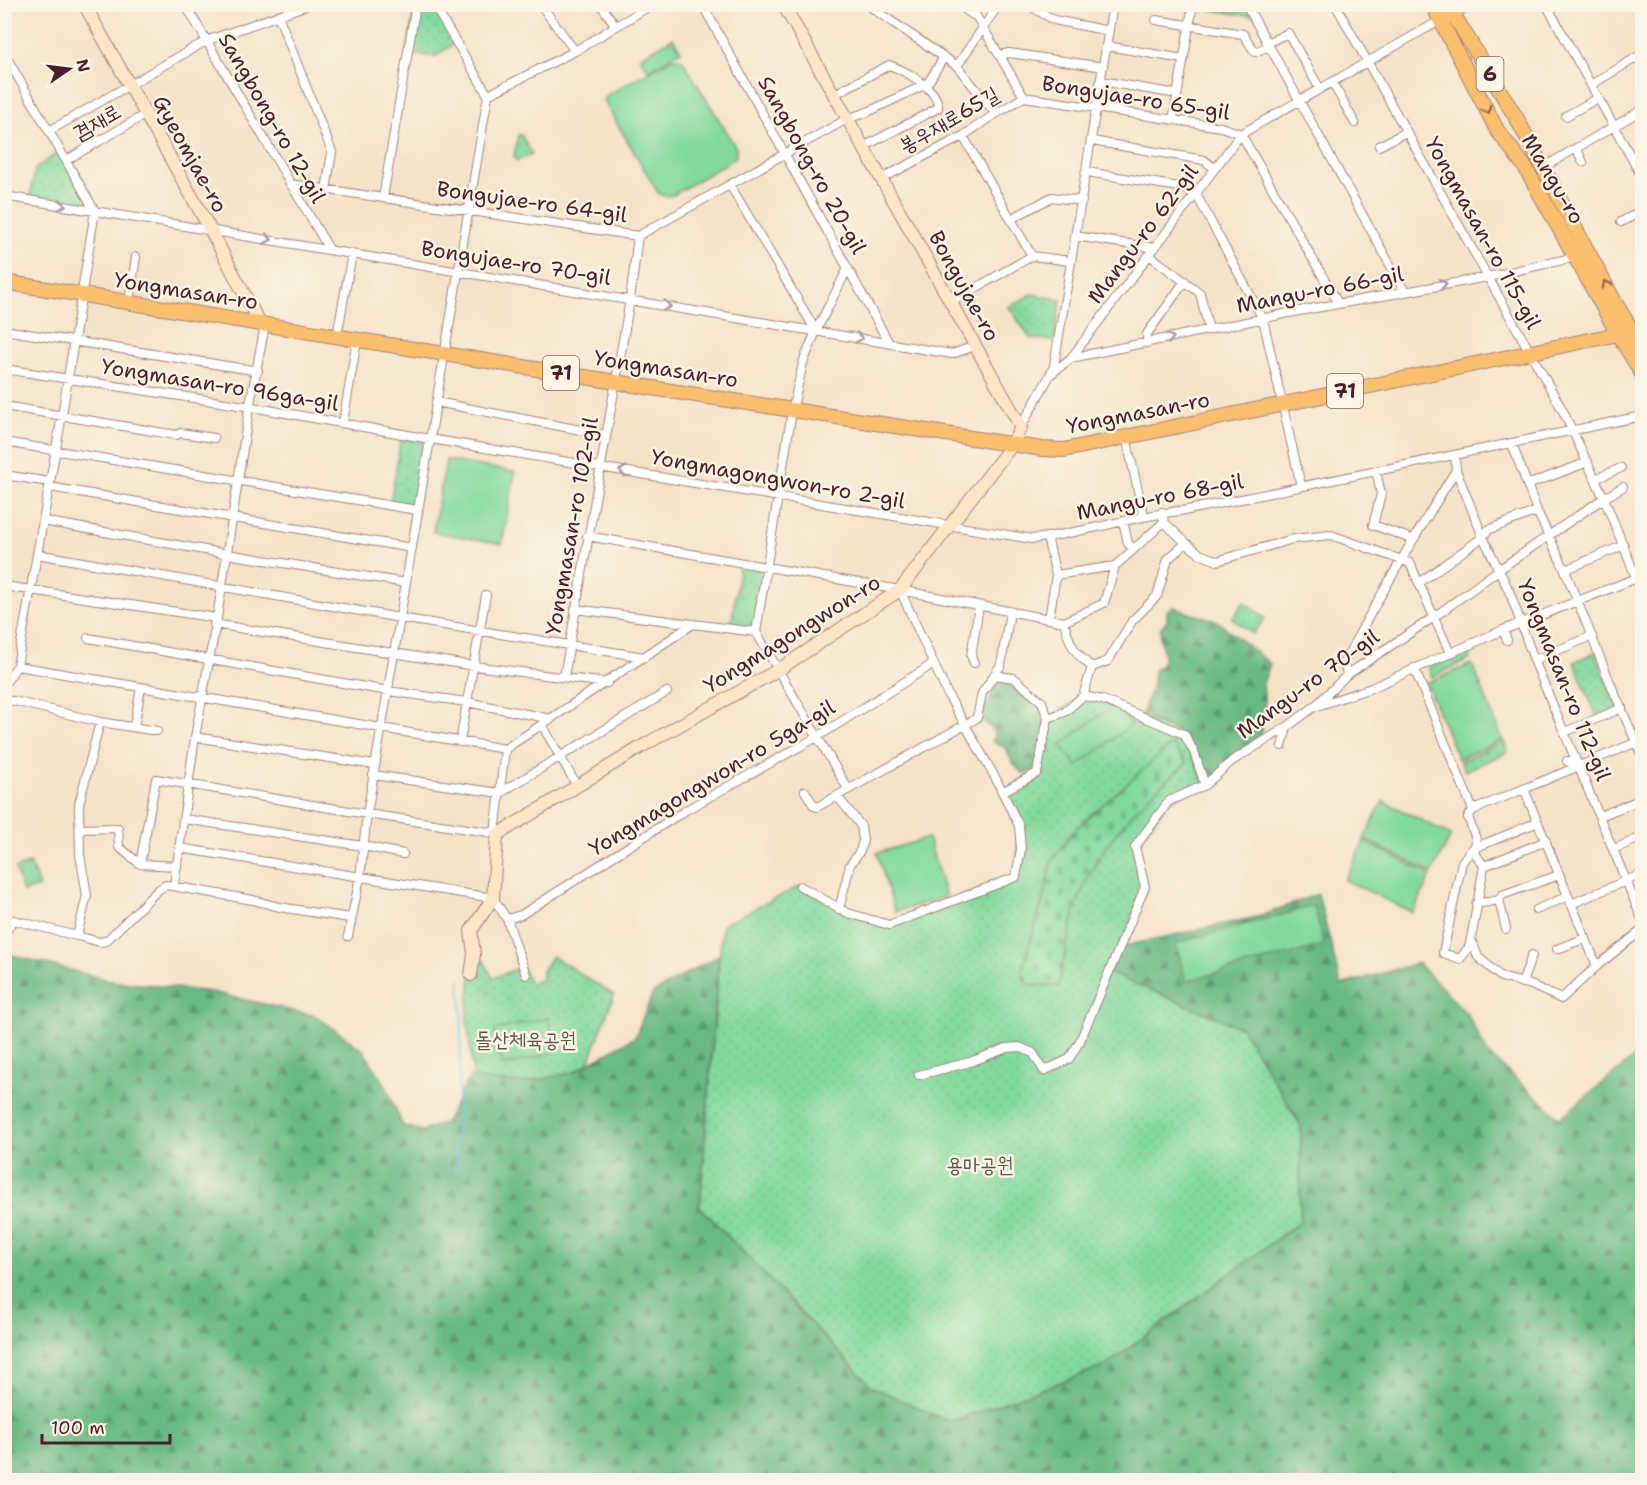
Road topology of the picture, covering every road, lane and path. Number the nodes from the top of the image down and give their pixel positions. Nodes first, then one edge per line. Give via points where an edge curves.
1 (84, 4) edge
2 (185, 4) edge
3 (310, 4) edge
4 (416, 4) edge
5 (434, 4) edge
6 (540, 4) edge
7 (600, 4) edge
8 (702, 4) edge
9 (783, 4) edge
10 (866, 4) edge
11 (957, 4) edge
12 (969, 4) edge
13 (999, 4) edge
14 (1027, 4) edge
15 (1113, 4) edge
16 (1192, 4) edge
17 (1246, 4) edge
18 (1335, 4) edge
19 (1432, 4) edge
20 (1467, 4) edge
21 (1546, 4) edge
22 (652, 5) edge
23 (1447, 13) edge
24 (278, 15) junction
25 (976, 17) junction
26 (1156, 20) dead end
27 (1189, 25) junction
28 (616, 26) junction
29 (983, 27) junction
30 (1109, 31) junction
31 (206, 41) junction
32 (1268, 44) junction
33 (1107, 46) junction
34 (575, 51) junction
35 (1642, 54) edge
36 (1000, 55) junction
37 (5, 56) edge
38 (944, 57) junction
39 (1183, 59) junction
40 (1368, 63) junction
41 (957, 66) junction
42 (1103, 67) junction
43 (1101, 81) junction
44 (1332, 82) junction
45 (129, 84) junction
46 (925, 85) junction
47 (1591, 85) junction
48 (1320, 89) junction
49 (1177, 94) junction
50 (488, 95) junction
51 (833, 95) junction
52 (1024, 98) junction
53 (1598, 98) junction
54 (1300, 100) junction
55 (1097, 108) junction
56 (1642, 110) edge
57 (146, 114) junction
58 (995, 114) junction
59 (1566, 116) dead end
60 (847, 119) junction
61 (1173, 120) junction
62 (1355, 123) dead end
63 (1613, 126) junction
64 (49, 130) junction
65 (1406, 132) junction
66 (1241, 134) junction
67 (963, 136) junction
68 (1092, 141) junction
69 (1379, 146) dead end
70 (863, 147) junction
71 (1576, 148) junction
72 (786, 155) junction
73 (66, 160) junction
74 (1583, 162) dead end
75 (1544, 167) junction
76 (1214, 168) junction
77 (1087, 172) junction
78 (1642, 177) edge
79 (881, 179) junction
80 (290, 184) junction
81 (730, 186) junction
82 (326, 190) junction
83 (1196, 194) junction
84 (4, 196) edge
85 (383, 198) junction
86 (1082, 201) junction
87 (95, 211) junction
88 (468, 211) junction
89 (1642, 211) edge
90 (1011, 219) junction
91 (1621, 222) dead end
92 (210, 229) junction
93 (638, 236) junction
94 (1075, 236) junction
95 (329, 249) junction
96 (1152, 252) junction
97 (352, 254) junction
98 (1032, 256) junction
99 (136, 257) dead end
100 (1576, 257) junction
101 (1070, 261) junction
102 (849, 268) junction
103 (457, 273) junction
104 (1488, 277) junction
105 (1185, 281) junction
106 (4, 282) edge
107 (1404, 290) junction
108 (81, 294) junction
109 (630, 300) junction
110 (129, 302) junction
111 (951, 302) junction
112 (1338, 303) junction
113 (1263, 319) junction
114 (262, 325) junction
115 (4, 330) edge
116 (1209, 330) junction
117 (816, 331) junction
118 (1630, 332) edge
119 (337, 336) junction
120 (357, 340) junction
121 (74, 342) junction
122 (889, 343) junction
123 (1147, 343) junction
124 (975, 346) junction
125 (1642, 347) edge
126 (1528, 353) junction
127 (445, 354) junction
128 (1071, 358) junction
129 (4, 369) edge
130 (257, 371) junction
131 (1642, 374) edge
132 (1050, 375) junction
133 (68, 379) junction
134 (616, 382) junction
135 (436, 402) junction
136 (1283, 404) junction
137 (4, 406) edge
138 (250, 406) junction
139 (792, 411) junction
140 (62, 415) junction
141 (1642, 416) edge
142 (343, 423) junction
143 (1021, 427) junction
144 (1573, 431) junction
145 (606, 435) junction
146 (1126, 437) junction
147 (214, 438) dead end
148 (429, 439) junction
149 (4, 442) edge
150 (1512, 444) junction
151 (1012, 445) junction
152 (55, 450) junction
153 (1455, 455) junction
154 (1588, 462) junction
155 (600, 467) junction
156 (1621, 468) dead end
157 (1456, 470) junction
158 (1377, 471) junction
159 (4, 475) edge
160 (1595, 479) junction
161 (239, 480) junction
162 (49, 485) junction
163 (1527, 485) junction
164 (1301, 486) junction
165 (1623, 487) dead end
166 (778, 496) junction
167 (1604, 498) junction
168 (417, 510) junction
169 (1537, 511) junction
170 (1162, 512) junction
171 (233, 517) junction
172 (1144, 517) junction
173 (43, 521) junction
174 (1123, 521) junction
175 (1164, 522) junction
176 (950, 527) junction
177 (587, 536) junction
178 (1550, 536) junction
179 (1047, 537) junction
180 (1483, 537) junction
181 (1412, 539) junction
182 (1186, 543) junction
183 (1624, 544) junction
184 (412, 548) junction
185 (1134, 549) junction
186 (37, 554) junction
187 (227, 554) junction
188 (1402, 560) junction
189 (1115, 566) junction
190 (766, 567) junction
191 (1500, 569) junction
192 (1565, 570) junction
193 (1056, 575) junction
194 (1640, 577) edge
195 (1420, 582) junction
196 (406, 583) junction
197 (4, 586) edge
198 (222, 587) junction
199 (900, 590) junction
200 (30, 591) junction
201 (1642, 592) edge
202 (486, 595) dead end
203 (1578, 601) junction
204 (979, 606) junction
205 (575, 609) junction
206 (1010, 612) junction
207 (1434, 617) junction
208 (400, 618) junction
209 (1049, 619) junction
210 (216, 622) junction
211 (1064, 622) junction
212 (693, 624) junction
213 (1521, 624) junction
214 (480, 630) junction
215 (1503, 630) junction
216 (756, 632) junction
217 (1592, 636) junction
218 (88, 638) dead end
219 (1507, 640) dead end
220 (570, 645) junction
221 (394, 652) junction
222 (1449, 653) junction
223 (644, 657) junction
224 (209, 660) junction
225 (1534, 660) junction
226 (974, 663) dead end
227 (933, 664) junction
228 (17, 666) junction
229 (474, 666) junction
230 (1092, 667) junction
231 (1414, 668) junction
232 (778, 670) junction
233 (7, 674) edge
234 (1348, 674) junction
235 (994, 675) junction
236 (564, 677) junction
237 (606, 683) junction
238 (4, 685) edge
239 (141, 688) junction
240 (388, 691) junction
241 (667, 692) dead end
242 (1083, 696) junction
243 (202, 698) junction
244 (4, 701) edge
245 (467, 702) junction
246 (1314, 707) junction
247 (1622, 708) junction
248 (1048, 718) junction
249 (551, 719) junction
250 (100, 722) junction
251 (963, 724) junction
252 (542, 725) junction
253 (134, 727) junction
254 (1287, 728) junction
255 (382, 730) junction
256 (157, 731) dead end
257 (1565, 732) junction
258 (195, 737) junction
259 (817, 737) junction
260 (1640, 741) edge
261 (460, 742) junction
262 (1282, 746) dead end
263 (505, 749) junction
264 (1642, 756) edge
265 (560, 757) junction
266 (1567, 761) dead end
267 (375, 765) junction
268 (1580, 767) junction
269 (374, 775) junction
270 (189, 783) junction
271 (1204, 785) junction
272 (577, 786) junction
273 (848, 789) junction
274 (1524, 789) junction
275 (805, 791) dead end
276 (1002, 792) junction
277 (500, 793) junction
278 (837, 796) junction
279 (1642, 799) edge
280 (1473, 810) junction
281 (367, 814) junction
282 (1600, 816) junction
283 (183, 819) junction
284 (1538, 822) junction
285 (80, 828) junction
286 (496, 834) junction
287 (1642, 837) edge
288 (1546, 841) junction
289 (363, 846) junction
290 (179, 848) junction
291 (1473, 848) junction
292 (1614, 849) junction
293 (403, 854) dead end
294 (140, 864) junction
295 (177, 866) junction
296 (1484, 866) junction
297 (1642, 874) edge
298 (1559, 875) junction
299 (360, 878) junction
300 (1627, 880) junction
301 (174, 885) junction
302 (800, 885) dead end
303 (493, 898) junction
304 (1499, 900) junction
305 (1569, 900) junction
306 (1476, 904) junction
307 (839, 909) junction
308 (1536, 910) dead end
309 (350, 918) junction
310 (507, 919) junction
311 (1642, 919) edge
312 (1506, 929) dead end
313 (1642, 930) edge
314 (4, 935) edge
315 (77, 936) junction
316 (348, 936) dead end
317 (1586, 938) junction
318 (1471, 939) junction
319 (1557, 949) dead end
320 (1532, 955) dead end
321 (1597, 966) junction
322 (471, 975) dead end
323 (525, 975) dead end
324 (1522, 983) junction
325 (919, 1075) dead end

1 - 45 street, Gyeomjae-ro
2 - 31 street, Sangbong-ro 12-gil
3 - 24 street, 겸재로
4 - 85 street
5 - 50 street
6 - 34 street
7 - 28 street
8 - 72 street, Sangbong-ro 20-gil
9 - 51 street, Bongujae-ro
10 - 38 street
11 - 25 street
12 - 25 street
13 - 29 street
14 - 30 street via 1054,21
15 - 30 street
16 - 27 street
17 - 32 street
18 - 40 street, Yongmasan-ro 115-gil
19 - 23 main road, Mangu-ro / 6
20 - 23 street
21 - 47 street
22 - 28 street
23 - 40 street, Mangu-ro 62-gil
23 - 75 main road, Mangu-ro / 6 via 1472,42
23 -> 100 main road, Mangu-ro / 6 via 1456,52 1497,130 1525,168
24 - 31 street, 겸재로
24 - 82 street via 332,152
25 - 29 street, 봉우재로65길
26 - 27 street
27 - 32 street via 1243,34 1255,52
27 - 39 street
28 - 34 street
29 - 36 street, 봉우재로65길
29 - 41 street
30 - 33 street
31 - 45 street, 겸재로
31 - 80 street, Sangbong-ro 12-gil
32 - 48 street via 1288,33
32 - 54 street
33 - 39 street
33 - 42 street
34 - 50 street
35 - 47 street
36 - 42 street via 1009,52
36 - 52 street, 봉우재로65길
37 - 64 street
38 - 41 street
38 - 46 street
39 - 49 street
40 - 44 street, Mangu-ro 62-gil
40 - 65 street, Yongmasan-ro 115-gil
41 - 58 street
42 - 43 street
43 - 49 street
43 - 55 street
44 - 48 street, Mangu-ro 62-gil
44 - 62 street
45 - 57 street, Gyeomjae-ro
45 - 64 street, 겸재로
46 - 51 street via 889,65
46 - 60 street, Bongujae-ro 64-gil
46 - 70 street via 933,93 938,108
47 - 53 street
48 - 54 street, Mangu-ro 62-gil
49 - 61 street
50 - 88 street
51 - 60 street, Bongujae-ro
52 - 55 street, Bongujae-ro 65-gil
52 - 58 street, 봉우재로65길
53 - 59 street
53 - 63 street
54 - 66 street, Mangu-ro 62-gil
54 - 107 street
55 - 61 street, Bongujae-ro 65-gil
55 - 68 street
56 - 63 street
57 - 73 street, 겸재로
57 - 92 street, Gyeomjae-ro
58 - 67 street, 봉우재로65길
60 - 70 street, Bongujae-ro
60 - 72 street, Bongujae-ro 64-gil
61 - 66 street, Bongujae-ro 65-gil
63 - 71 street
63 - 78 street
64 - 73 street
65 - 69 street, Yongmasan-ro 115-gil
65 - 104 street, Yongmasan-ro 115-gil
66 - 76 street, Mangu-ro 62-gil
66 - 112 street
67 - 79 street, 봉우재로65길
67 - 90 street
68 - 76 street via 1204,159
68 - 77 street
70 - 79 street, Bongujae-ro
71 - 74 street
71 - 75 street
72 - 81 street, Bongujae-ro 64-gil
72 - 102 street, Sangbong-ro 20-gil
73 - 87 street
118 -> 75 main road, Mangu-ro / 6
76 - 83 street, Mangu-ro 62-gil
77 - 83 street via 1179,187
77 - 86 street
79 - 111 street, Bongujae-ro
80 - 82 street, Bongujae-ro 64-gil
80 - 95 street, Sangbong-ro 12-gil
81 - 93 street, Bongujae-ro 64-gil
81 - 117 street
82 - 85 street, Bongujae-ro 64-gil
83 - 96 street, Mangu-ro 62-gil
83 - 113 street
84 -> 87 street, Bongujae-ro 70-gil
85 - 88 street, Bongujae-ro 64-gil
86 - 90 street via 1053,196
86 - 94 street
87 - 92 street, Bongujae-ro 70-gil
87 - 108 street
88 - 93 street, Bongujae-ro 64-gil
88 - 103 street
89 - 91 street
90 - 98 street
92 -> 95 street, Bongujae-ro 70-gil
92 - 114 street, Gyeomjae-ro
93 - 109 street, Yongmasan-ro 102-gil
94 - 96 street
94 - 101 street
95 - 97 street, Bongujae-ro 70-gil
96 - 105 street
96 - 128 street, Mangu-ro 62-gil
97 - 103 street, Bongujae-ro 70-gil
97 - 119 street
98 - 101 street
98 - 111 street
99 - 110 street
100 - 104 street, Mangu-ro 66-gil
100 - 118 main road, Mangu-ro / 6
101 - 132 street
102 - 117 street
102 - 122 street, Sangbong-ro 20-gil
103 - 109 street, Bongujae-ro 70-gil
103 - 127 street
107 -> 104 street, Mangu-ro 66-gil
104 - 126 street, Yongmasan-ro 115-gil
105 - 116 street via 1201,294
105 - 123 street via 1147,334
106 - 108 main road, Yongmasan-ro / 71
107 - 112 street, Mangu-ro 66-gil
108 - 110 main road, Yongmasan-ro / 71
108 - 121 street
109 -> 117 street, Bongujae-ro 70-gil
109 - 134 street, Yongmasan-ro 102-gil
110 - 114 main road, Yongmasan-ro / 71
111 - 124 street, Bongujae-ro
112 - 113 street, Mangu-ro 66-gil
113 - 116 street, Mangu-ro 66-gil
113 - 136 street
114 - 119 main road, Yongmasan-ro / 71
114 - 130 street
115 - 121 street
123 -> 116 street, Mangu-ro 66-gil
117 -> 122 street, Bongujae-ro 70-gil
117 - 139 street via 803,363
118 - 125 main road, Mangu-ro / 6
118 - 126 main road, Yongmasan-ro / 71
118 - 131 main road, Mangu-ro / 6
119 - 120 main road, Yongmasan-ro / 71
120 - 127 main road, Yongmasan-ro / 71
120 - 142 street
121 - 130 street
121 - 133 street
122 - 124 street, Bongujae-ro 70-gil via 952,354
123 - 128 street, Mangu-ro 66-gil
124 - 143 street, Bongujae-ro
126 - 136 main road, Yongmasan-ro / 71
126 - 144 street, Yongmasan-ro 115-gil
127 - 134 main road, Yongmasan-ro / 71
127 - 135 street
128 - 132 street, Mangu-ro 62-gil
129 - 133 street, Yongmasan-ro 96ga-gil
130 - 138 street
132 - 143 street, Mangu-ro 62-gil
133 - 138 street, Yongmasan-ro 96ga-gil
133 - 140 street
134 - 139 main road, Yongmasan-ro / 71
134 - 145 street, Yongmasan-ro 102-gil
135 - 145 street
135 - 148 street
136 - 146 main road, Yongmasan-ro / 71
136 - 164 street
137 - 140 street
138 - 142 street, Yongmasan-ro 96ga-gil
138 - 161 street
139 - 151 main road, Yongmasan-ro / 71
139 - 166 street
140 - 147 street
140 - 152 street
141 - 144 street, Mangu-ro 68-gil
142 - 148 street, Yongmasan-ro 96ga-gil
143 - 151 street
144 - 150 street, Mangu-ro 68-gil
144 - 154 street, Yongmasan-ro 115-gil
145 - 155 street, Yongmasan-ro 102-gil
146 - 151 main road, Yongmasan-ro / 71 via 1064,450
146 - 172 street
148 - 155 street, Yongmasan-ro 96ga-gil
148 - 168 street
149 - 152 street
150 - 153 street, Mangu-ro 68-gil
150 - 163 street
151 - 176 street, Yongmagongwon-ro
152 - 161 street
152 - 162 street
153 - 157 street, Yongmasan-ro 112-gil
153 - 158 street, Mangu-ro 68-gil
154 - 160 street, Yongmasan-ro 115-gil
154 - 163 street
166 -> 155 street, Yongmagongwon-ro 2-gil
155 - 177 street, Yongmasan-ro 102-gil
156 - 160 street
157 - 180 street, Yongmasan-ro 112-gil
157 - 181 street
158 - 164 street, Mangu-ro 68-gil
158 - 181 street via 1381,494 1373,525
159 - 162 street
160 - 167 street, Yongmasan-ro 115-gil
161 - 168 street
161 - 171 street
162 - 171 street
162 - 173 street
163 - 169 street
164 - 170 street, Mangu-ro 68-gil
165 - 167 street, Mangu-ro 70-gil
166 - 176 street, Yongmagongwon-ro 2-gil
166 - 190 street
167 - 178 street, Mangu-ro 70-gil
167 - 183 street, Yongmasan-ro 115-gil
168 - 184 street
169 - 178 street
169 - 180 street via 1488,530
170 - 172 street, Mangu-ro 68-gil
170 - 175 street
171 - 184 street
171 - 187 street
172 - 174 street, Mangu-ro 68-gil
173 - 186 street
173 - 187 street
174 - 179 street, Mangu-ro 68-gil
174 - 185 street via 1128,543
175 - 182 street
175 - 185 street
176 - 179 street, Mangu-ro 68-gil via 1032,539
176 - 199 street, Yongmagongwon-ro
177 - 190 street
177 - 205 street, Yongmasan-ro 102-gil
178 - 191 street, Mangu-ro 70-gil
178 - 192 street
179 - 193 street
180 - 191 street, Yongmasan-ro 112-gil
180 - 195 street
181 - 188 street
182 - 188 street via 1217,561 1293,538 1330,535
182 - 230 street via 1168,559 1157,596 1132,621 1108,661
183 - 192 street
183 - 194 street, Yongmasan-ro 115-gil
184 - 196 street
185 - 189 street
186 - 198 street
186 - 200 street
187 - 196 street
187 - 198 street
188 - 195 street via 1412,564
188 - 234 street via 1343,664
189 - 193 street
189 - 211 street via 1104,603
190 - 199 street
190 - 216 street
191 - 207 street, Mangu-ro 70-gil
191 - 213 street, Yongmasan-ro 112-gil
192 - 203 street
193 - 209 street
194 - 201 street, Yongmasan-ro 115-gil
194 - 203 street
195 - 207 street
196 - 208 street
197 - 200 street
198 - 208 street
198 - 210 street
199 - 204 street
199 - 227 street
199 - 232 street, Yongmagongwon-ro
200 - 210 street
200 - 228 street
202 - 214 street
203 - 213 street
203 - 217 street
204 - 206 street
204 - 226 street via 971,656
205 - 212 street
205 - 220 street, Yongmasan-ro 102-gil
206 - 209 street
206 - 235 street via 1002,662
207 - 222 street
207 - 234 street, Mangu-ro 70-gil
208 - 214 street
208 - 221 street
209 - 211 street
210 - 221 street
210 - 224 street
211 - 230 street via 1071,645
212 - 216 street
212 - 223 street
213 - 215 street
213 - 225 street, Yongmasan-ro 112-gil
214 - 220 street
214 - 229 street
215 - 219 street
215 - 222 street
216 - 232 street
217 - 225 street
217 - 247 street
218 - 224 street
220 - 223 street
220 - 236 street, Yongmasan-ro 102-gil
221 - 229 street
221 - 240 street
222 - 231 street
223 - 237 street
224 - 240 street
224 - 243 street
225 - 257 street, Yongmasan-ro 112-gil
227 - 251 street
227 - 259 street, Yongmagongwon-ro 5ga-gil
228 - 233 street
228 - 239 street
229 - 236 street
229 - 245 street
230 - 242 street
231 - 246 street via 1371,688
231 - 280 street
232 - 259 street
232 - 272 street, Yongmagongwon-ro
233 - 238 street
234 - 246 street, Mangu-ro 70-gil
235 - 248 street via 1014,678 1040,700
235 - 251 street via 982,693 978,717
236 - 237 street
237 - 249 street
239 - 243 street
239 - 253 street
240 - 245 street
240 - 255 street
241 - 265 street
242 - 248 street via 1065,712
242 - 271 street via 1103,700 1184,734
243 - 255 street
243 - 258 street
244 - 250 street
245 - 249 street
245 - 261 street
246 - 254 street, Mangu-ro 70-gil
247 - 257 street
247 - 260 street
248 - 276 street via 1036,773
249 - 252 street
250 - 253 street
250 - 285 street via 79,804
251 - 273 street
251 - 276 street
252 - 263 street
252 - 265 street
253 - 256 street
254 - 262 street
254 - 271 street, Mangu-ro 70-gil via 1232,761
255 - 261 street
255 - 267 street
257 - 268 street, Yongmasan-ro 112-gil
258 - 267 street
258 - 270 street
259 - 273 street
259 - 310 street, Yongmagongwon-ro 5ga-gil via 686,810 521,915
260 - 264 street
260 - 268 street
261 - 263 street
263 - 277 street
265 - 272 street
265 - 277 street
266 - 268 street
267 - 269 street
268 - 274 street
268 - 282 street, Yongmasan-ro 112-gil
269 - 277 street
269 - 281 street
270 - 281 street
270 - 283 street
270 - 294 street via 156,779
271 - 325 street, Mangu-ro 70-gil via 1168,801 1135,847 1145,887 1069,1059 1044,1071 1033,1053 1007,1048
272 - 286 street, Yongmagongwon-ro
273 - 278 street
274 - 280 street
274 - 284 street
275 - 278 street via 816,808
276 - 307 street via 1019,826 1022,849 1016,877 889,924
277 - 286 street
278 - 307 street via 861,826 864,840 850,866
279 - 282 street
280 - 291 street via 1468,817 1476,839
281 - 286 street
281 - 289 street
282 - 292 street, Yongmasan-ro 112-gil
283 - 289 street
283 - 290 street
284 - 288 street
284 - 291 street
285 - 294 street via 118,828 119,847
285 - 315 street via 82,878 87,895
286 - 303 street
287 - 292 street
288 - 296 street
288 - 298 street
289 - 293 street
289 - 299 street
290 - 295 street
290 - 299 street
291 - 296 street
291 - 318 street via 1462,862 1443,953 1460,959
292 - 300 street, Yongmasan-ro 112-gil
294 - 295 street
295 - 301 street
296 - 306 street
297 - 300 street
298 - 304 street via 1502,895
298 - 305 street
299 - 303 street
299 - 309 street
300 - 305 street
300 - 311 street, Yongmasan-ro 112-gil
301 - 309 street via 279,908
301 - 315 street via 162,887 106,941
302 - 307 street
303 - 310 street
303 - 322 street via 471,932
304 - 306 street
304 - 312 street
305 - 308 street
305 - 317 street
306 - 318 street
309 - 316 street
310 - 323 street
313 - 321 street
314 - 315 street via 13,920
317 - 319 street
317 - 321 street
318 - 324 street via 1478,957 1489,967 1501,977
320 - 324 street
321 - 324 street via 1561,999

